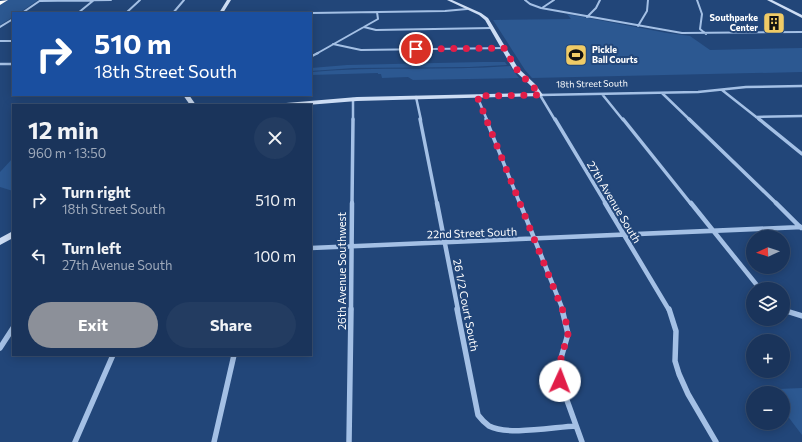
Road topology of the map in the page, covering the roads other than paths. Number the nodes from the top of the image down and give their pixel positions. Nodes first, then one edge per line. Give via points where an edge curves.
1 (5, 0) edge
2 (41, 0) edge
3 (94, 0) edge
4 (111, 0) edge
5 (140, 0) edge
6 (184, 0) edge
7 (229, 0) edge
8 (449, 0) edge
9 (525, 0) edge
10 (554, 0) edge
11 (600, 0) edge
12 (648, 0) edge
13 (697, 0) edge
14 (769, 0) edge
15 (775, 0) edge
16 (0, 1) edge
17 (467, 8) junction
18 (541, 8) junction
19 (23, 12) edge
20 (79, 12) edge
21 (127, 12) edge
22 (174, 12) edge
23 (222, 12) edge
24 (378, 12) junction
25 (312, 13) edge
26 (802, 13) edge
27 (587, 17) junction
28 (802, 17) edge
29 (12, 20) edge
30 (638, 26) junction
31 (0, 27) edge
32 (364, 27) junction
33 (492, 28) junction
34 (802, 32) edge
35 (706, 34) junction
36 (0, 41) edge
37 (12, 41) edge
38 (333, 44) junction
39 (504, 48) junction
40 (312, 56) edge
41 (0, 64) edge
42 (12, 64) edge
43 (802, 86) edge
44 (722, 90) junction
45 (662, 93) junction
46 (602, 94) junction
47 (540, 95) junction
48 (477, 96) junction
49 (416, 97) junction
50 (353, 99) junction
51 (298, 104) edge
52 (802, 116) edge
53 (756, 117) junction
54 (800, 151) edge
55 (802, 154) edge
56 (802, 228) edge
57 (714, 231) junction
58 (623, 235) junction
59 (535, 239) junction
60 (444, 243) junction
61 (352, 247) junction
62 (312, 248) edge
63 (754, 282) edge
64 (790, 312) edge
65 (802, 316) edge
66 (12, 330) edge
67 (0, 348) edge
68 (113, 356) edge
69 (234, 356) edge
70 (576, 426) junction
71 (75, 442) edge
72 (214, 442) edge
73 (349, 442) edge
74 (582, 442) edge
75 (716, 442) edge

1 - 16 highway
2 - 3 street
2 - 19 street
3 - 4 street
3 - 20 street
5 - 21 street
6 - 22 street
7 - 23 street
8 - 17 street, 27th Avenue South
9 - 18 street
10 - 18 street
11 - 27 street
12 - 30 street via 647,11
13 - 35 street via 702,14 700,29
14 - 28 street
15 - 26 street
17 - 24 street via 445,11
17 - 33 street, 27th Avenue South via 484,16
18 - 27 street
24 - 25 street
24 - 32 street via 378,19
27 - 30 street
29 - 31 street
30 - 35 street
32 - 33 street via 376,30
32 - 38 street
33 - 39 street, 27th Avenue South
34 - 35 street
36 - 37 street
38 - 39 street via 361,50
38 - 40 street
39 - 47 street, 27th Avenue South via 519,73
41 - 42 street
43 - 44 street, 18th Street South
44 - 45 street, 18th Street South
44 - 53 street
45 - 46 street, 18th Street South
45 - 56 street
46 - 47 street, 18th Street South
46 - 57 street
47 - 48 street, 18th Street South
47 - 58 street, 27th Avenue South
48 - 49 street, 18th Street South
48 - 59 street
49 - 50 street, 18th Street South
49 - 60 street, 26 1/2 Court South
50 - 51 street, 18th Street South
50 - 61 street, 26th Avenue Southwest
52 - 53 street
53 - 54 street
54 - 55 street
56 - 57 street, 22nd Street South
57 - 58 street, 22nd Street South
57 - 63 street
58 - 59 street, 22nd Street South
58 - 75 street, 27th Avenue South via 676,324 676,362 680,375
59 - 60 street, 22nd Street South
59 - 70 street via 568,325 560,381
60 - 61 street, 22nd Street South
60 - 70 street, 26 1/2 Court South via 478,415 483,422 504,430
61 - 62 street, 22nd Street South
61 - 73 street, 26th Avenue Southwest
64 - 65 street
66 - 67 street
68 - 71 street
69 - 72 street
70 - 74 street

